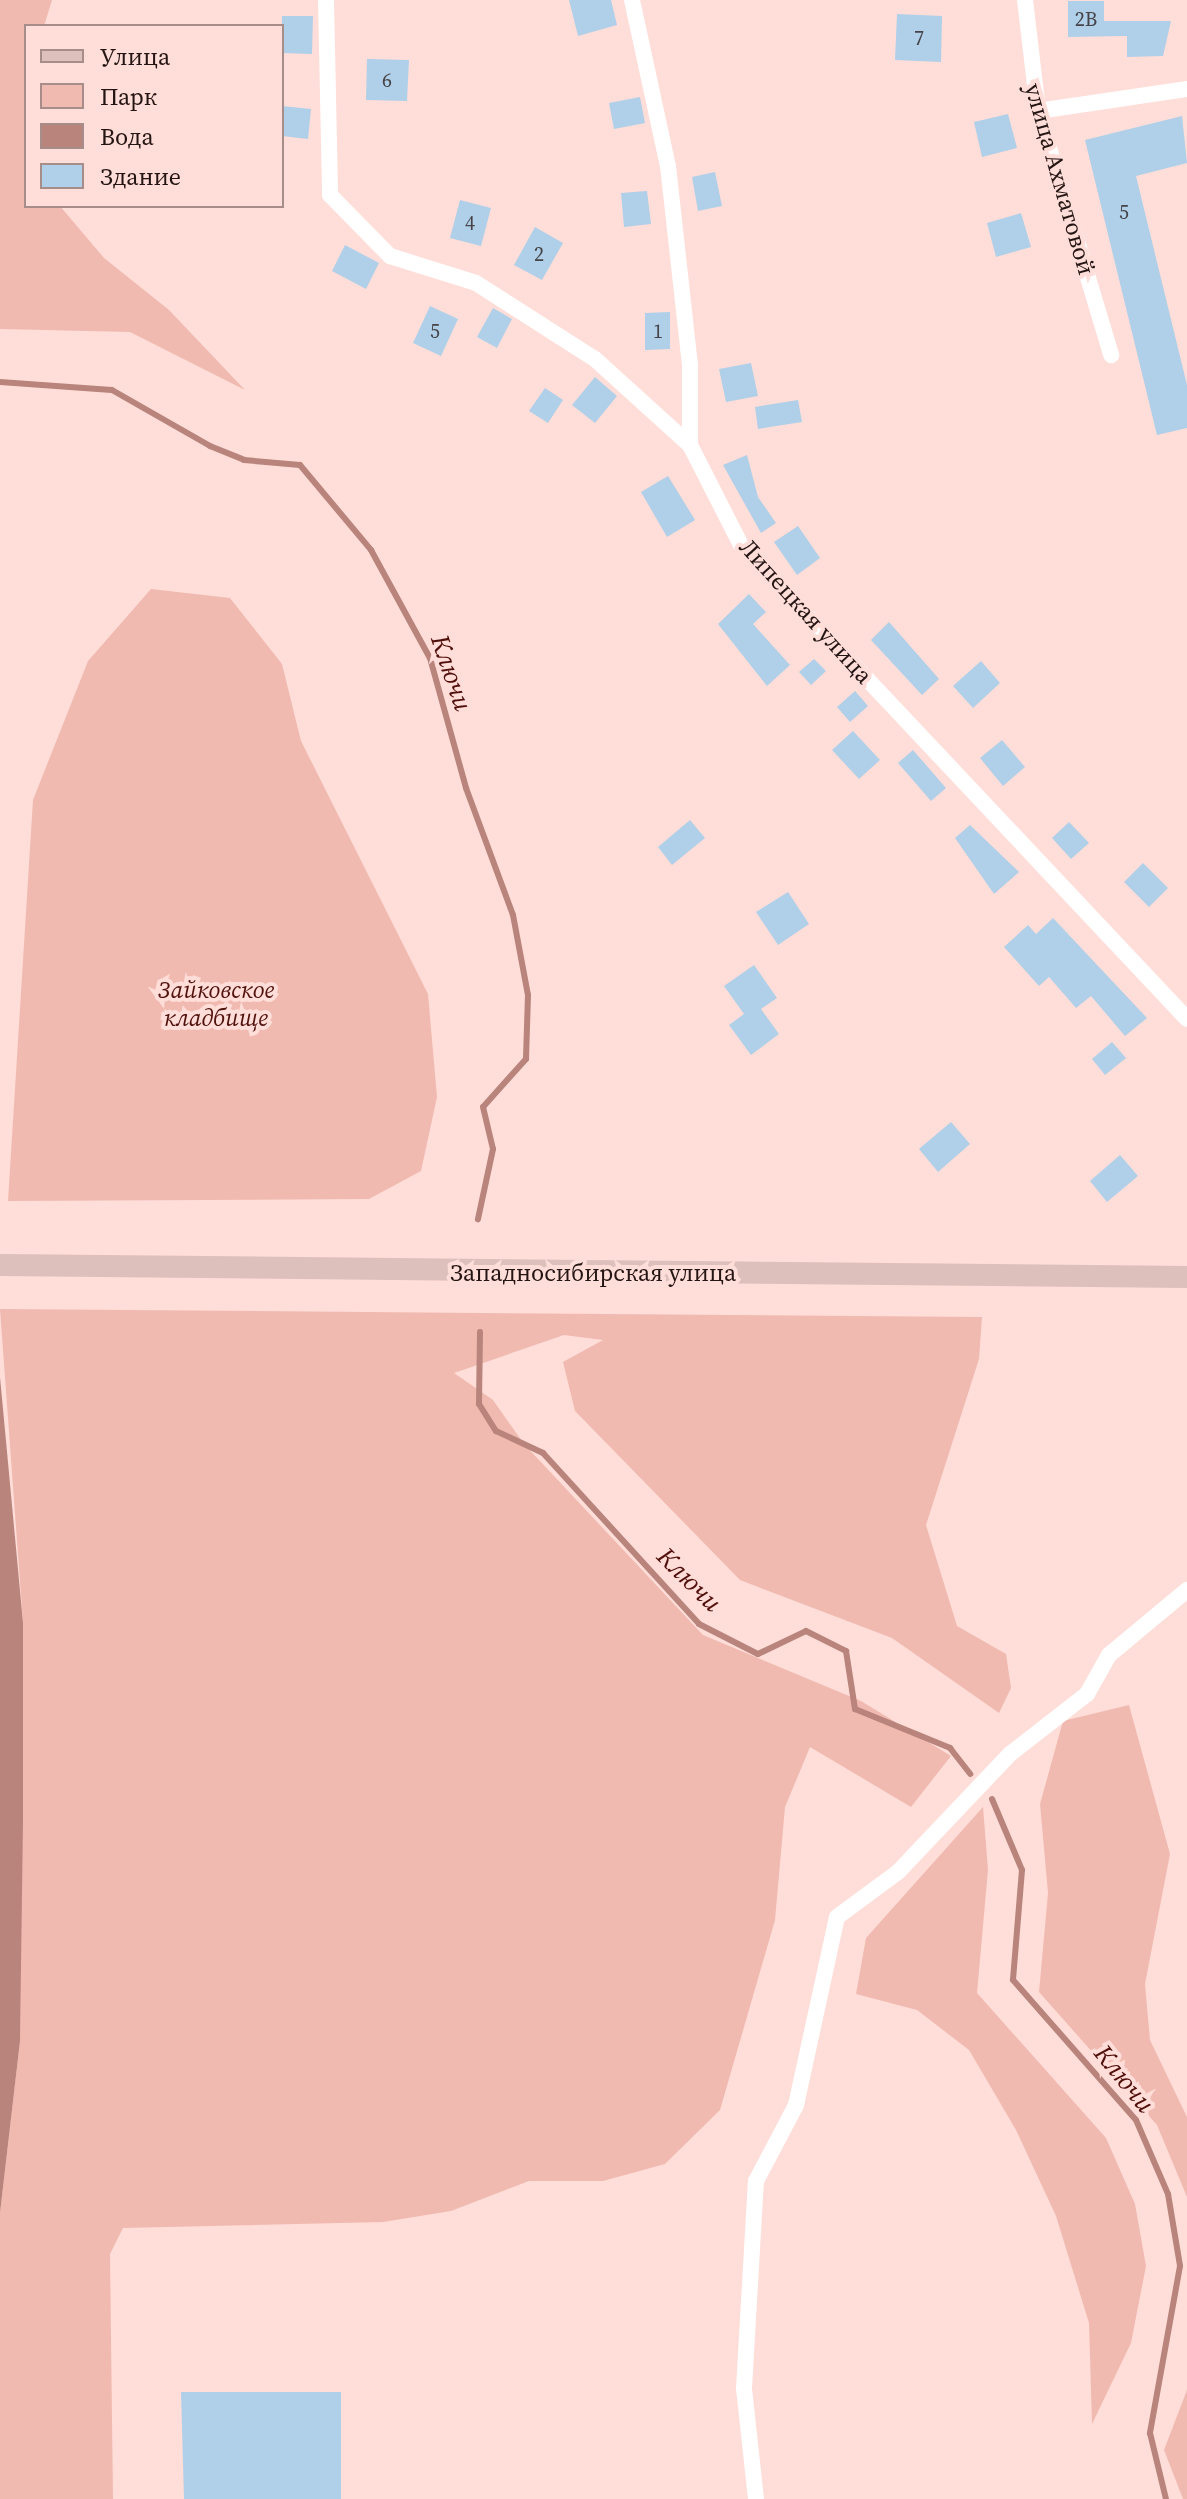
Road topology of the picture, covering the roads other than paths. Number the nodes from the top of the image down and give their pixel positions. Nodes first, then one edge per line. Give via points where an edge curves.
1 (326, 0) edge
2 (632, 0) edge
3 (1025, 0) edge
4 (1187, 89) edge
5 (1038, 111) junction
6 (1111, 355) dead end
7 (690, 445) junction
8 (1187, 1019) edge
9 (0, 1265) edge
10 (1187, 1277) edge
11 (1187, 1590) edge
12 (756, 2499) edge

1 - 7 street via 330,195 390,256 476,283 595,359
2 - 7 street, Липецкая улица via 668,166 690,364
3 - 5 street, улица Ахматовой
4 - 5 street
5 - 6 street, улица Ахматовой
7 - 8 street, Липецкая улица via 741,545
9 - 10 main road, Западносибирская улица
11 - 12 street via 1109,1655 1087,1694 1010,1754 898,1872 837,1917 796,2105 756,2181 744,2388

